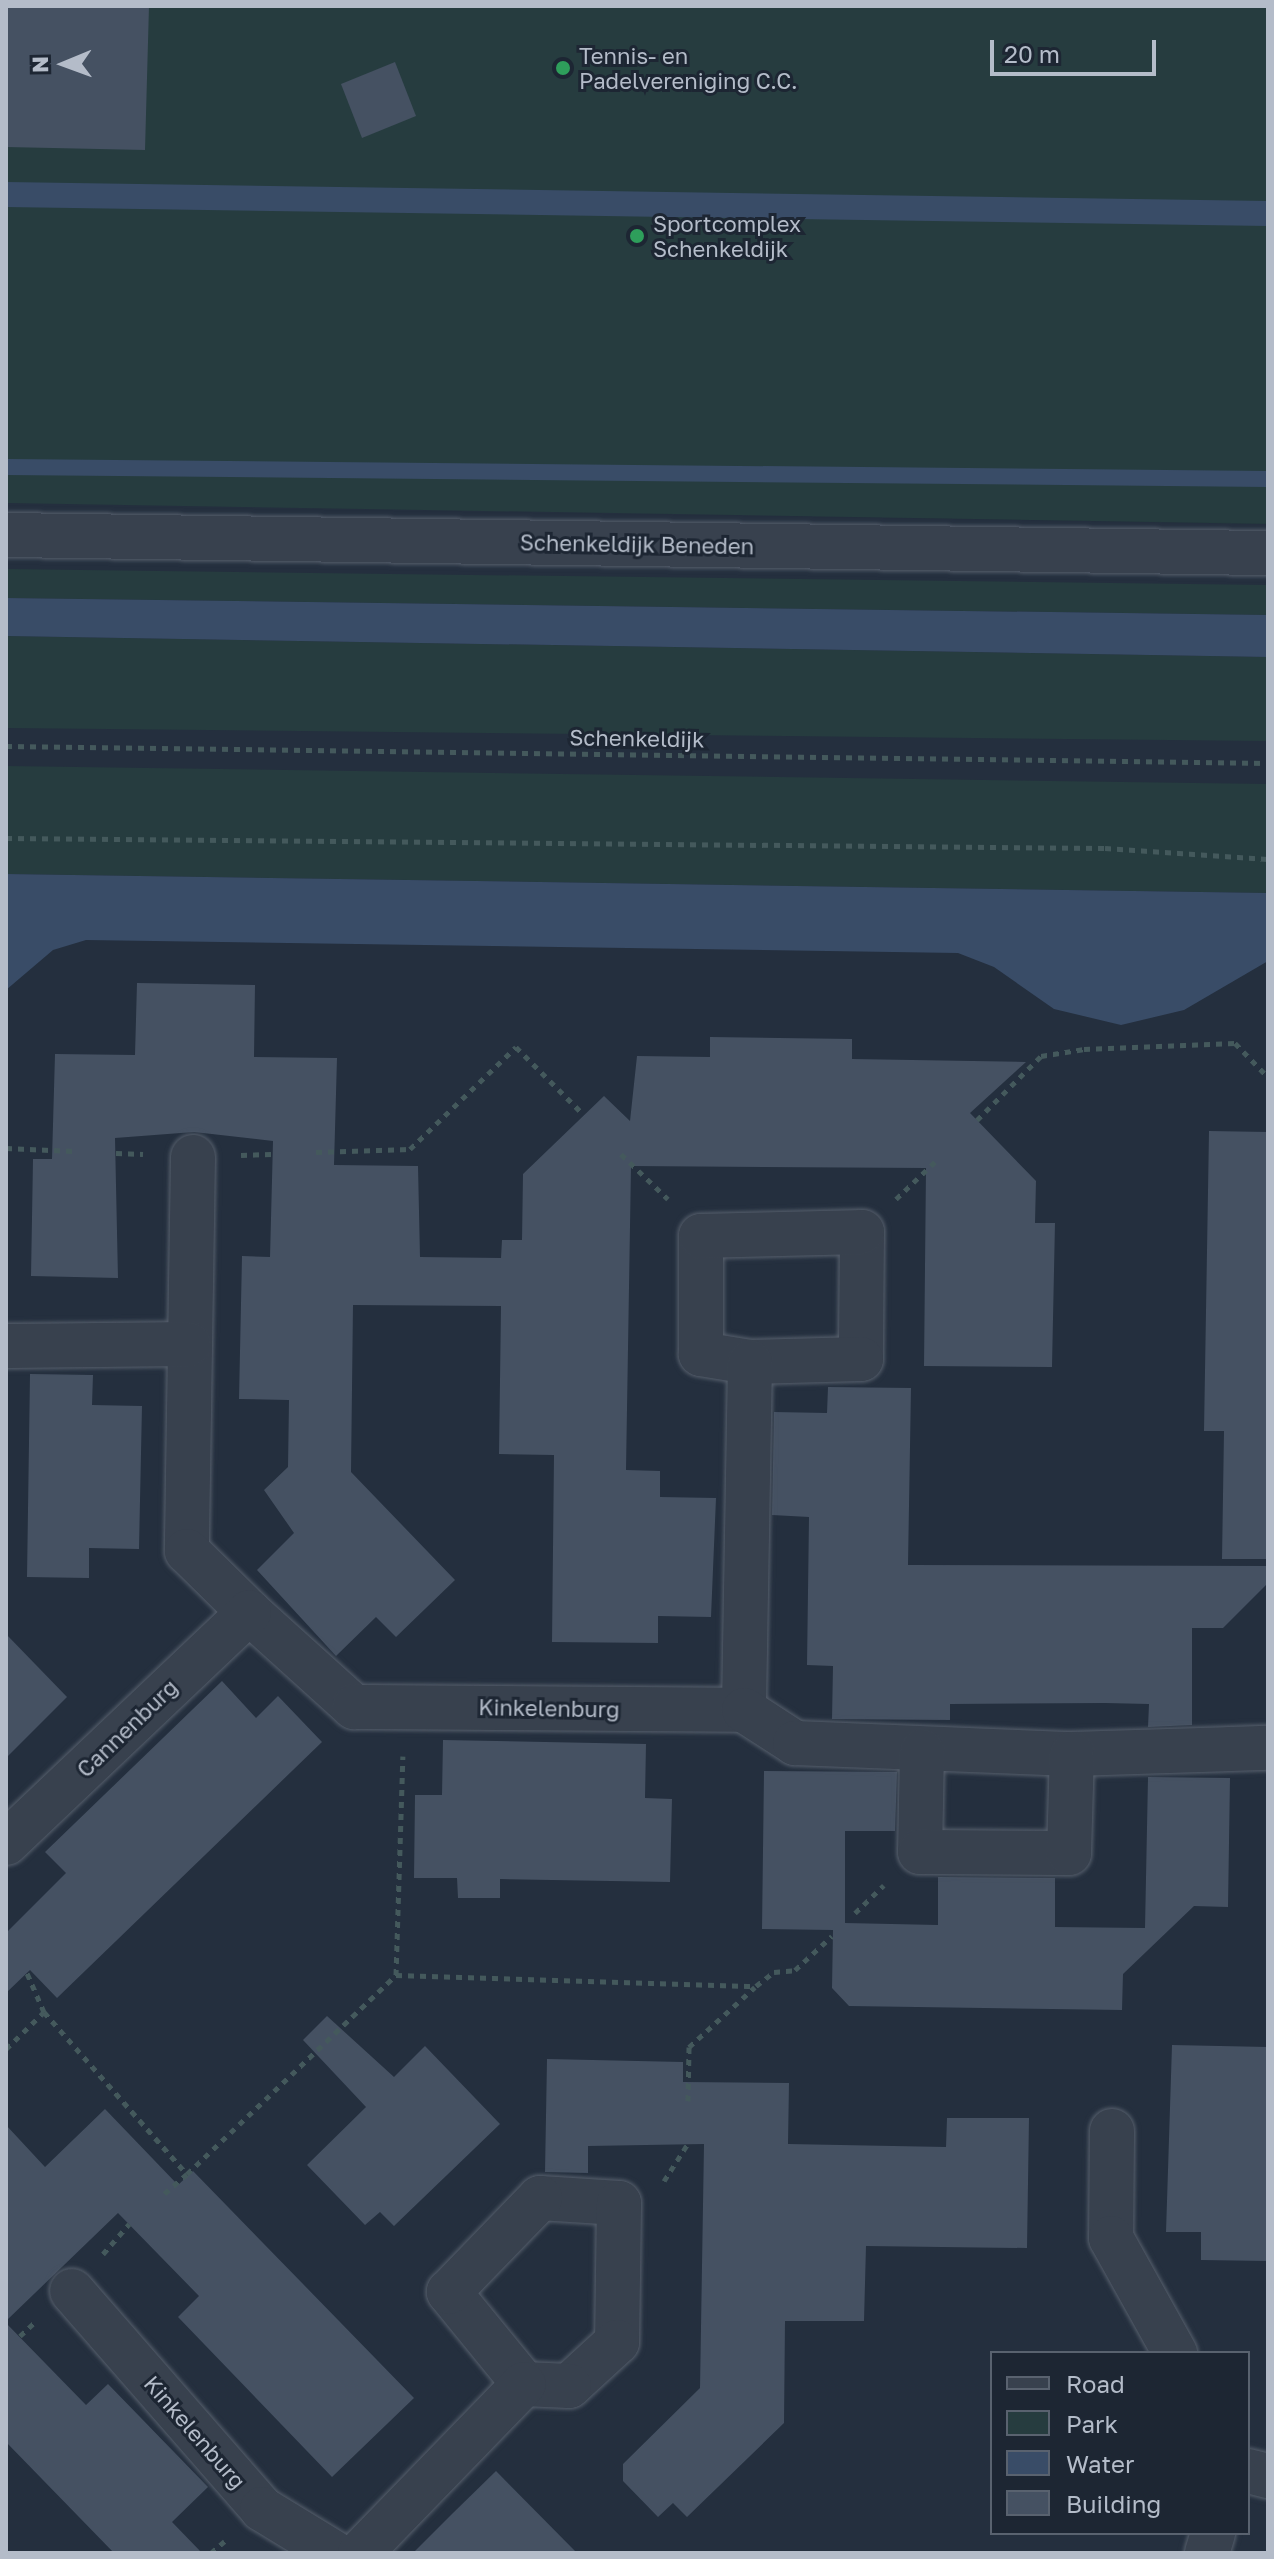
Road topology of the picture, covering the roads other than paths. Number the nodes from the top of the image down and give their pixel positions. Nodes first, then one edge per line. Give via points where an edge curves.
1 (6, 535) edge
2 (1268, 553) edge
3 (193, 1157) dead end
4 (189, 1344) junction
5 (6, 1346) edge
6 (750, 1362) junction
7 (249, 1612) junction
8 (744, 1710) junction
9 (1268, 1748) edge
10 (922, 1751) junction
11 (1072, 1754) junction
12 (6, 1843) edge
13 (1112, 2131) dead end
14 (72, 2291) dead end
15 (1174, 2351) edge
16 (524, 2384) junction
17 (334, 2553) edge
18 (360, 2553) edge

1 - 2 street, Schenkeldijk Beneden
3 - 4 street
4 - 5 street
4 - 7 street via 187,1551
6 - 6 street via 861,1359 862,1232 701,1236 701,1354
6 - 8 street
7 - 8 street, Kinkelenburg via 354,1707
7 - 12 street, Cannenburg
8 - 10 street via 795,1743
9 - 11 street
10 - 11 street
10 - 11 street via 920,1852 1069,1853
13 - 15 street via 1111,2238
14 - 17 street, Kinkelenburg via 262,2509
16 - 16 street via 449,2292 540,2198 619,2203 617,2342 569,2386
16 - 18 street

